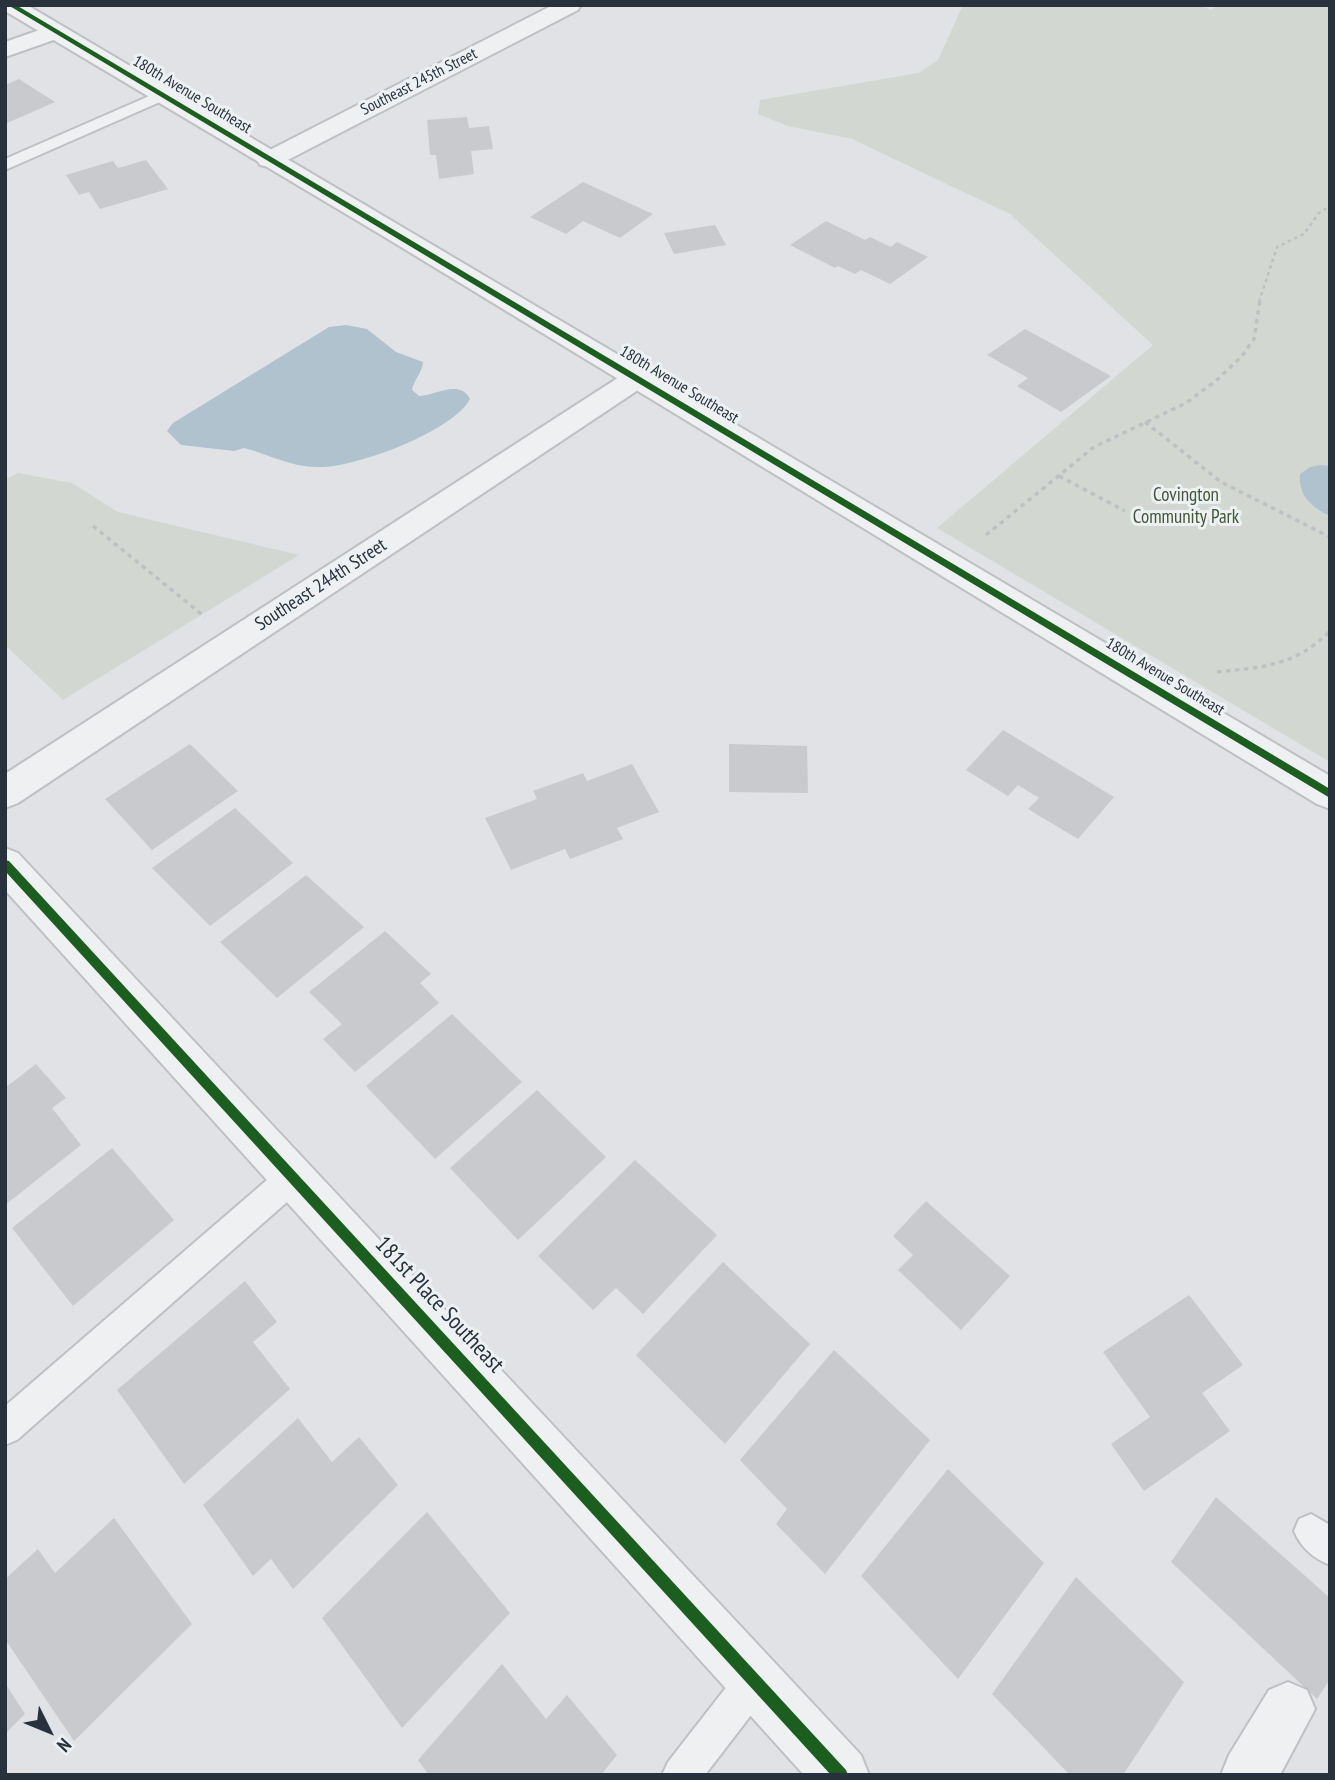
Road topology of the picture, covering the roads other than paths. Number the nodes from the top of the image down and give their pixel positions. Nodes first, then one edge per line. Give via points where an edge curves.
1 (10, 5) edge
2 (570, 5) edge
3 (54, 32) junction
4 (5, 50) edge
5 (163, 95) junction
6 (270, 160) junction
7 (5, 165) edge
8 (637, 378) junction
9 (5, 793) edge
10 (1330, 794) edge
11 (5, 864) edge
12 (293, 1177) junction
13 (5, 1428) edge
14 (755, 1680) junction
15 (1288, 1709) dead end
16 (681, 1775) edge
17 (841, 1775) edge
18 (1249, 1775) edge

1 - 3 street, 180th Avenue Southeast
2 - 6 street, Southeast 245th Street
3 - 4 street
3 - 5 street, 180th Avenue Southeast
5 - 6 street, 180th Avenue Southeast
5 - 7 lane
6 - 8 street, 180th Avenue Southeast
8 - 9 street, Southeast 244th Street
8 - 10 street, 180th Avenue Southeast
11 - 12 street, 181st Place Southeast
12 - 13 lane
12 - 14 street, 181st Place Southeast
14 - 16 lane
14 - 17 street, 181st Place Southeast
15 - 18 street

